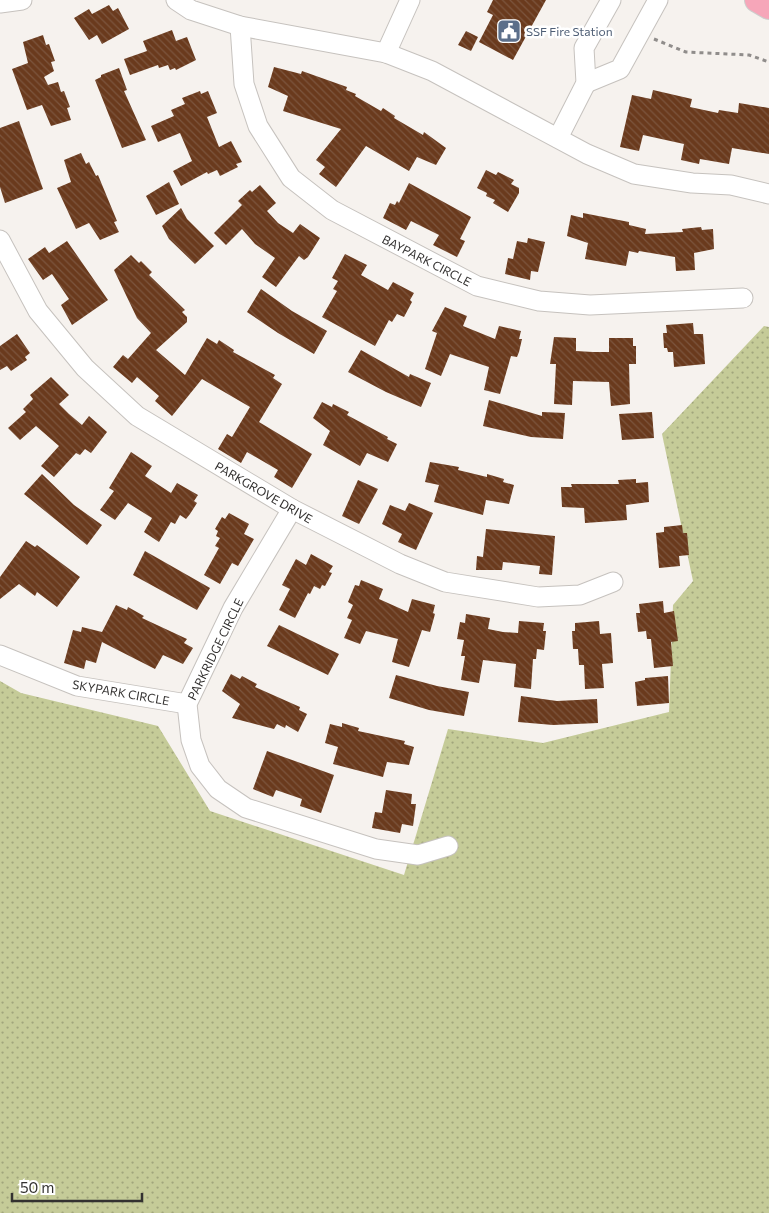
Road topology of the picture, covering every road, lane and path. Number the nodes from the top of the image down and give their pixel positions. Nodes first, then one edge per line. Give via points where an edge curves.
1 (22, 0) edge
2 (176, 0) edge
3 (410, 0) edge
4 (611, 0) edge
5 (658, 0) edge
6 (757, 0) edge
7 (0, 3) edge
8 (769, 6) edge
9 (240, 26) junction
10 (640, 33) junction
11 (386, 53) junction
12 (769, 62) edge
13 (586, 83) junction
14 (558, 138) junction
15 (769, 194) edge
16 (0, 240) edge
17 (743, 298) dead end
18 (292, 509) junction
19 (613, 582) dead end
20 (0, 655) edge
21 (187, 704) junction
22 (448, 846) dead end

1 - 7 street
2 - 9 street via 191,10
3 - 11 street
4 - 13 street via 584,48
5 - 10 street
6 - 8 main road
9 - 11 street
9 - 17 street, BAYPARK CIRCLE via 244,84 258,126 291,178 332,210 477,286 539,301 590,305
10 - 12 path via 686,52 749,55
10 - 13 street via 620,69
11 - 14 street via 432,71
13 - 14 street
14 - 15 street via 634,174 731,185
16 - 18 street, PARKGROVE DRIVE via 38,311 85,368 137,416
18 - 19 street, PARKGROVE DRIVE via 400,564 445,582 538,597 580,594
18 - 21 street, PARKRIDGE CIRCLE via 233,608
20 - 21 street, SKYPARK CIRCLE via 77,686
21 - 22 street, PARKRIDGE CIRCLE via 191,740 200,766 218,789 246,808 376,849 418,855

